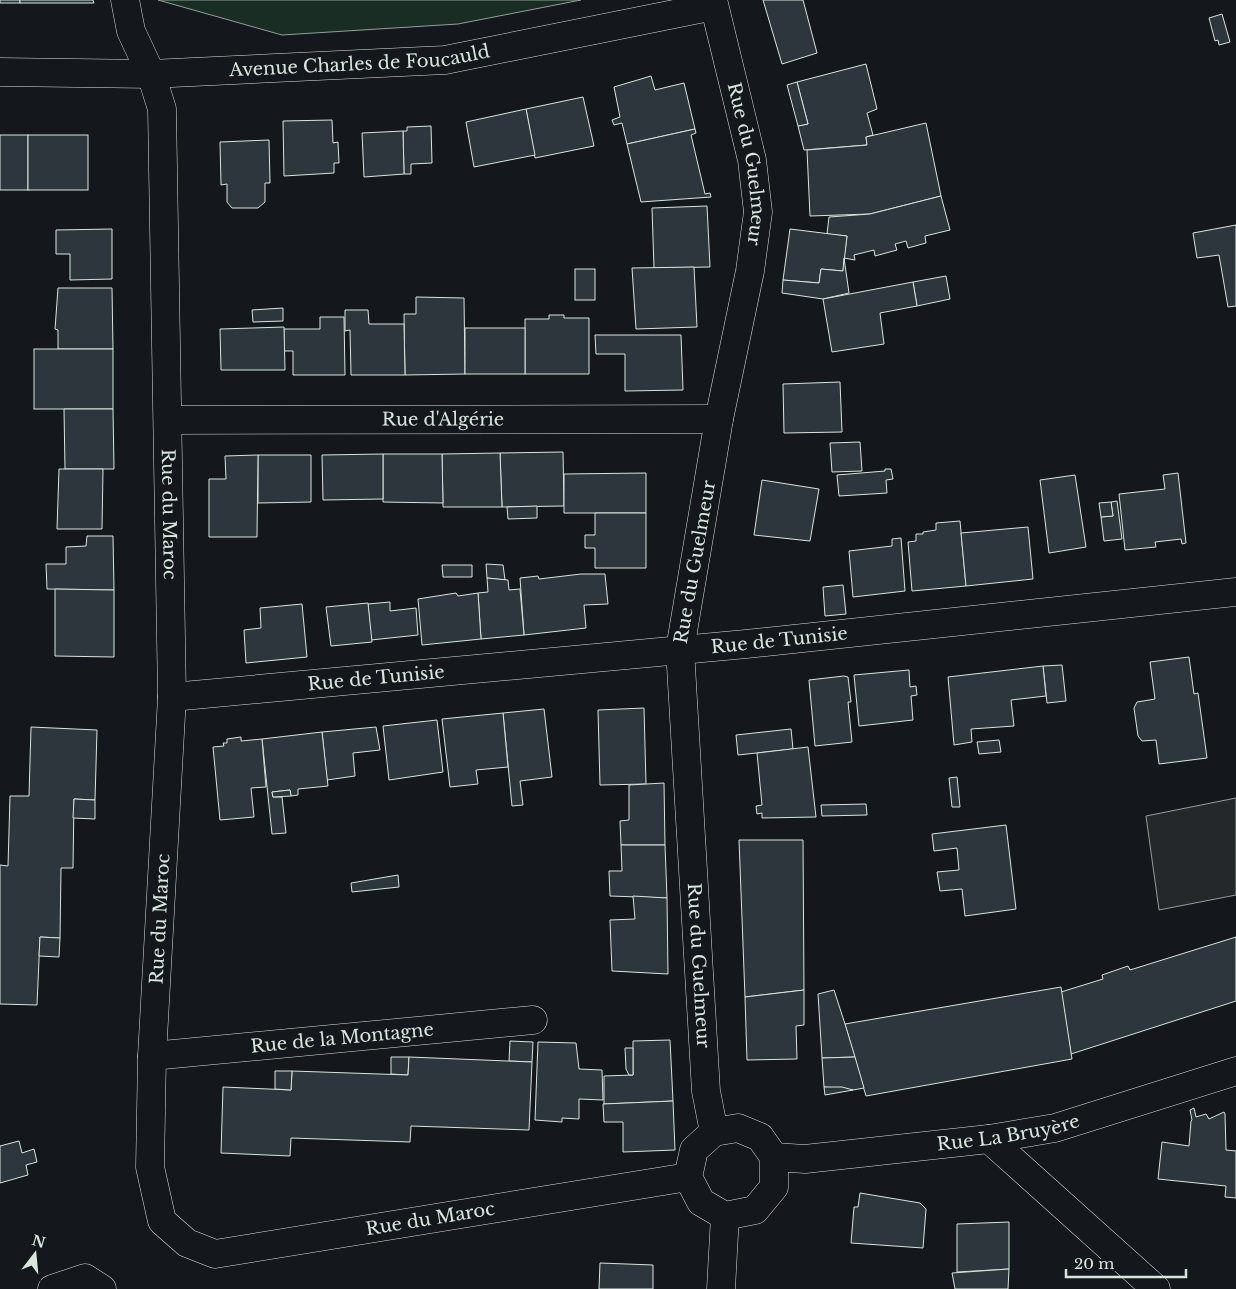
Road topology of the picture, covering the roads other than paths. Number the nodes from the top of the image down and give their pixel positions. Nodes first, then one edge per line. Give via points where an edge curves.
1 (125, 0) edge
2 (713, 3) edge
3 (0, 72) edge
4 (151, 74) junction
5 (719, 419) junction
6 (168, 420) junction
7 (1236, 592) edge
8 (680, 649) junction
9 (172, 697) junction
10 (533, 1020) dead end
11 (152, 1056) junction
12 (1236, 1071) edge
13 (714, 1132) junction
14 (989, 1139) junction
15 (774, 1157) junction
16 (688, 1177) junction
17 (725, 1216) junction
18 (52, 1289) edge
19 (102, 1289) edge
20 (721, 1289) edge
21 (1156, 1289) edge

1 - 4 street, Rue du Maroc via 131,31
2 - 4 street, Avenue Charles de Foucauld via 445,60
2 - 5 street, Rue du Guelmeur via 752,160 758,212 750,271
3 - 4 street, Avenue Charles de Foucauld
4 - 6 street, Rue du Maroc via 162,109
5 - 6 street, Rue d'Algérie
5 - 8 street, Rue du Guelmeur
6 - 9 street, Rue du Maroc
7 - 8 street, Rue de Tunisie
8 - 9 street, Rue de Tunisie
8 - 13 street, Rue du Guelmeur via 706,1091
9 - 11 street, Rue du Maroc
10 - 11 street, Rue de la Montagne
11 - 16 street, Rue du Maroc via 150,1167 162,1221 186,1243 215,1254
12 - 14 street, Rue La Bruyère via 1055,1128
13 - 15 street via 738,1128 760,1137
13 - 16 street via 694,1150
14 - 15 street, Rue La Bruyère via 805,1158
14 - 21 street
15 - 17 street via 774,1187 755,1210
16 - 17 street via 700,1202
17 - 20 street
18 - 19 street via 85,1278

